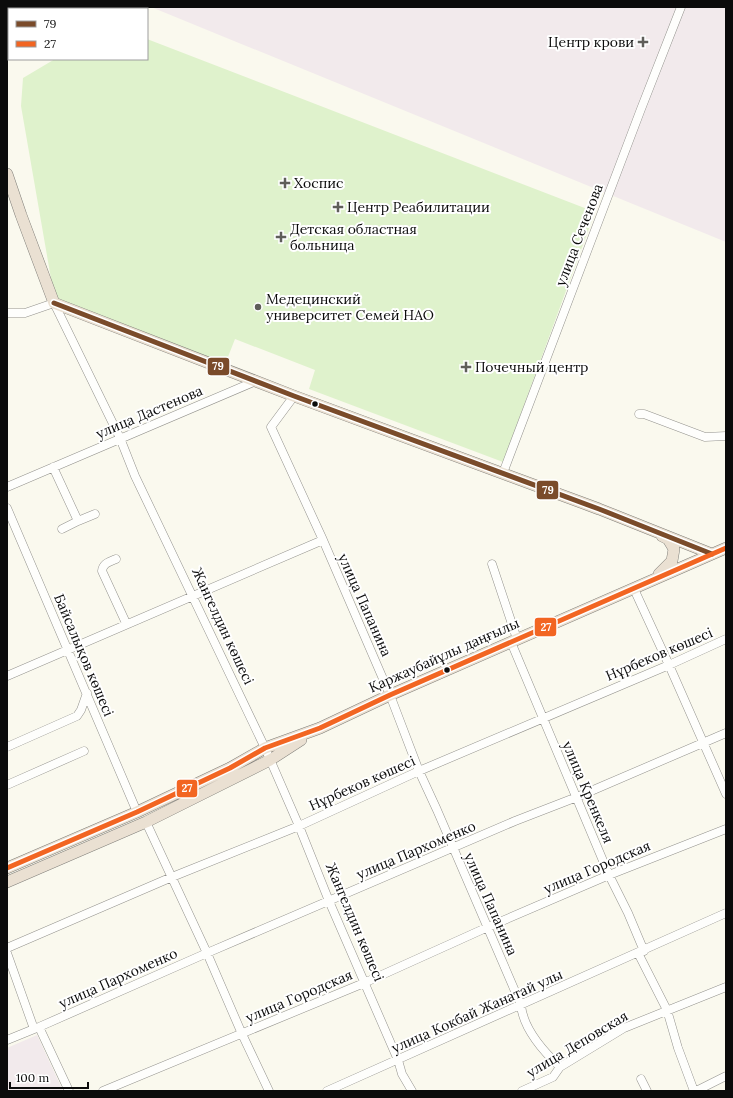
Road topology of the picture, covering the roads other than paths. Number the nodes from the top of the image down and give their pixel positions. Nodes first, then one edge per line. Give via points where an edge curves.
1 (681, 7) edge
2 (7, 174) edge
3 (54, 303) junction
4 (7, 313) edge
5 (256, 381) junction
6 (294, 396) junction
7 (639, 414) dead end
8 (726, 436) edge
9 (120, 438) junction
10 (53, 467) junction
11 (503, 473) junction
12 (7, 487) edge
13 (7, 508) edge
14 (95, 514) dead end
15 (78, 521) junction
16 (648, 528) junction
17 (62, 529) dead end
18 (323, 540) junction
19 (692, 546) junction
20 (726, 547) edge
21 (712, 554) junction
22 (116, 559) dead end
23 (492, 564) dead end
24 (638, 587) junction
25 (192, 595) junction
26 (126, 623) junction
27 (726, 639) edge
28 (514, 640) junction
29 (68, 649) junction
30 (669, 664) junction
31 (7, 676) edge
32 (87, 693) junction
33 (390, 695) junction
34 (542, 717) junction
35 (320, 728) junction
36 (726, 733) edge
37 (703, 743) junction
38 (7, 747) edge
39 (265, 748) junction
40 (84, 751) dead end
41 (270, 760) junction
42 (418, 771) junction
43 (7, 785) edge
44 (726, 794) edge
45 (577, 797) junction
46 (137, 812) junction
47 (146, 822) junction
48 (299, 826) junction
49 (726, 829) edge
50 (452, 848) junction
51 (7, 868) edge
52 (609, 875) junction
53 (172, 877) junction
54 (7, 882) edge
55 (328, 902) junction
56 (726, 914) edge
57 (488, 927) junction
58 (7, 948) edge
59 (641, 952) junction
60 (7, 953) edge
61 (207, 953) junction
62 (364, 983) junction
63 (726, 987) edge
64 (521, 1005) junction
65 (667, 1010) junction
66 (37, 1028) junction
67 (242, 1034) junction
68 (7, 1040) edge
69 (398, 1060) junction
70 (560, 1067) junction
71 (726, 1076) edge
72 (641, 1079) dead end
73 (69, 1091) edge
74 (103, 1091) edge
75 (269, 1091) edge
76 (327, 1091) edge
77 (412, 1091) edge
78 (522, 1091) edge
79 (647, 1091) edge
80 (695, 1091) edge

1 - 11 street, улица Сеченова
2 - 3 highway, Жангелдин көшесі
3 - 4 street via 25,313
3 - 5 highway
3 - 9 street, Жангелдин көшесі
5 - 6 highway
5 - 9 street, улица Дастенова
6 - 11 highway
6 - 18 street, улица Папанина via 272,427
7 - 8 street via 705,437
9 - 10 street, улица Дастенова
9 - 25 street, Жангелдин көшесі via 135,476
10 - 12 street, улица Дастенова
10 - 15 street
11 - 16 highway
13 - 29 street, Байсалықов көшесі
14 - 15 street
15 - 17 street
16 - 19 highway
16 - 24 highway via 668,539 674,549 672,561 663,572
18 - 25 street
18 - 33 street, улица Папанина
19 - 20 highway
19 - 21 highway
20 - 21 highway, Қаржаубайұлы даңғылы
21 - 24 highway, Қаржаубайұлы даңғылы
22 - 26 street via 106,563 102,571
23 - 28 street, улица Кренкеля
24 - 28 highway, Қаржаубайұлы даңғылы
24 - 30 street
25 - 26 street
25 - 39 street, Жангелдин көшесі
26 - 29 street
27 - 30 street, Нұрбеков көшесі
28 - 33 highway, Қаржаубайұлы даңғылы
28 - 34 street, улица Кренкеля
29 - 31 street
29 - 32 street, Байсалықов көшесі
30 - 34 street, Нұрбеков көшесі
30 - 37 street
32 - 38 street via 77,716
32 - 46 street, Байсалықов көшесі
33 - 35 highway, Қаржаубайұлы даңғылы
33 - 42 street, улица Папанина
34 - 42 street, Нұрбеков көшесі
34 - 45 street, улица Кренкеля
35 - 39 highway, Қаржаубайұлы даңғылы
35 - 41 highway, Қаржаубайұлы даңғылы
36 - 37 street, улица Пархоменко
37 - 44 street
37 - 45 street, улица Пархоменко
39 - 41 street, Жангелдин көшесі
39 - 46 highway, Қаржаубайұлы даңғылы via 230,768
40 - 43 street
41 - 47 highway, Қаржаубайұлы даңғылы
41 - 48 street, Жангелдин көшесі
42 - 48 street, Нұрбеков көшесі
42 - 50 street, улица Папанина
45 - 50 street, улица Пархоменко
45 - 52 street, улица Кренкеля
46 - 51 highway, Қаржаубайұлы даңғылы
47 - 53 street
47 - 54 highway, Қаржаубайұлы даңғылы
48 - 53 street, Нұрбеков көшесі
48 - 55 street, Жангелдин көшесі
49 - 52 street, улица Городская
50 - 55 street, улица Пархоменко
50 - 57 street, улица Папанина
52 - 57 street, улица Городская
52 - 59 street, улица Кренкеля via 628,913
53 - 58 street, Нұрбеков көшесі
53 - 61 street
55 - 61 street, улица Пархоменко
55 - 62 street, Жангелдин көшесі
56 - 59 street, улица Кокбай Жанатай улы
57 - 62 street, улица Городская
57 - 64 street, улица Папанина
59 - 64 street, улица Кокбай Жанатай улы
59 - 65 street
60 - 66 street
61 - 66 street, улица Пархоменко
61 - 67 street
62 - 67 street, улица Городская
62 - 69 street, Жангелдин көшесі
63 - 65 street, улица Деповская
64 - 69 street, улица Кокбай Жанатай улы
64 - 70 street, улица Папанина via 522,1015 536,1040
65 - 70 street, улица Деповская via 624,1028
65 - 80 street via 678,1048
66 - 68 street, улица Пархоменко
66 - 73 street
67 - 74 street, улица Городская
67 - 75 street
69 - 76 street, улица Кокбай Жанатай улы
69 - 77 street, Жангелдин көшесі via 402,1074
70 - 78 street, улица Деповская via 553,1076
71 - 80 street
72 - 79 street

